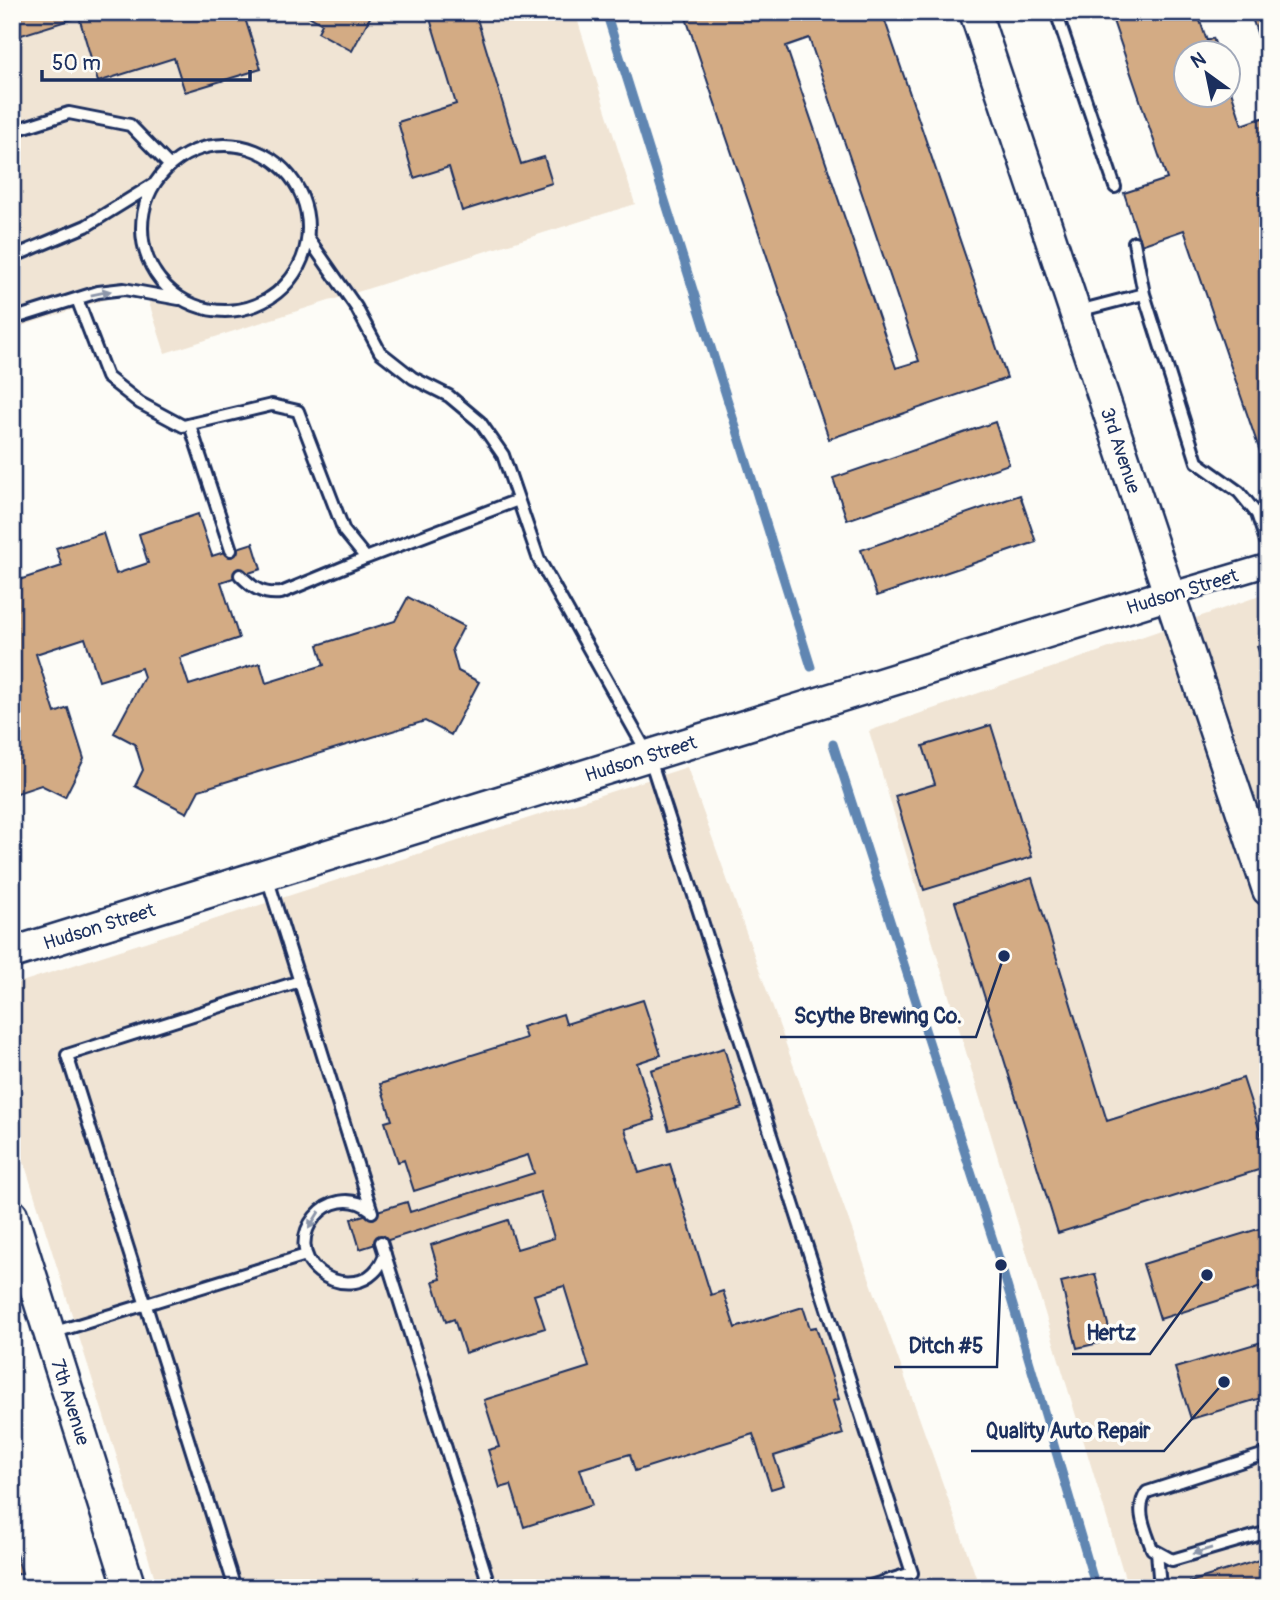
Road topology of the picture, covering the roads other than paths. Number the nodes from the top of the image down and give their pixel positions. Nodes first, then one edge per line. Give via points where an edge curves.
1 (975, 12) edge
2 (1056, 12) edge
3 (12, 131) edge
4 (170, 166) junction
5 (154, 184) junction
6 (1115, 187) dead end
7 (308, 238) junction
8 (1134, 242) dead end
9 (12, 257) edge
10 (1144, 294) junction
11 (77, 299) junction
12 (180, 299) junction
13 (1075, 312) junction
14 (12, 319) edge
15 (190, 425) junction
16 (518, 500) junction
17 (1268, 547) edge
18 (231, 550) dead end
19 (366, 558) junction
20 (1268, 565) edge
21 (240, 575) dead end
22 (1170, 594) junction
23 (649, 756) junction
24 (266, 874) junction
25 (1268, 890) edge
26 (12, 953) edge
27 (300, 981) junction
28 (12, 1215) edge
29 (381, 1242) dead end
30 (385, 1254) junction
31 (306, 1255) junction
32 (146, 1304) junction
33 (50, 1334) junction
34 (1268, 1453) edge
35 (1268, 1532) edge
36 (1157, 1552) junction
37 (130, 1588) edge
38 (235, 1588) edge
39 (490, 1588) edge
40 (864, 1588) edge
41 (1160, 1588) edge

1 - 13 street, 3rd Avenue
2 - 6 lane
3 - 4 lane via 69,113 130,125
4 - 5 lane
4 - 7 lane via 198,150 216,146 253,150 269,158 296,184 308,219
5 - 9 lane via 86,226
5 - 12 lane via 142,219 146,256 154,273
7 - 12 lane via 295,272 269,299 234,311 215,311
7 - 16 lane via 356,307 380,352 413,378 449,396 480,422 503,455
8 - 10 lane
10 - 13 lane
10 - 17 lane via 1197,462 1239,492 1257,514
11 -> 12 lane via 124,289
11 - 14 lane
11 - 15 lane via 107,377 140,403 183,426
13 - 22 street, 3rd Avenue
15 - 18 lane
15 - 19 lane via 272,405 298,411 344,531
16 - 19 lane
16 - 23 lane via 539,560
19 - 21 lane via 267,595
20 - 22 street, Hudson Street
22 - 23 street, Hudson Street
22 - 25 street, 3rd Avenue
23 - 24 street, Hudson Street
23 - 40 lane via 912,1573
24 - 26 street, Hudson Street
24 - 27 lane
27 -> 31 lane via 372,1211 350,1201 334,1202 320,1210 309,1223
27 - 32 lane via 67,1055
28 - 33 street, 7th Avenue
29 - 30 lane
30 - 31 lane via 373,1274 359,1282 342,1283 314,1269
30 - 39 lane
31 - 32 lane
32 - 33 lane
32 - 38 lane
33 - 37 street, 7th Avenue
34 - 36 lane via 1147,1492 1141,1500 1141,1515
35 -> 36 lane via 1172,1560
36 - 41 lane

